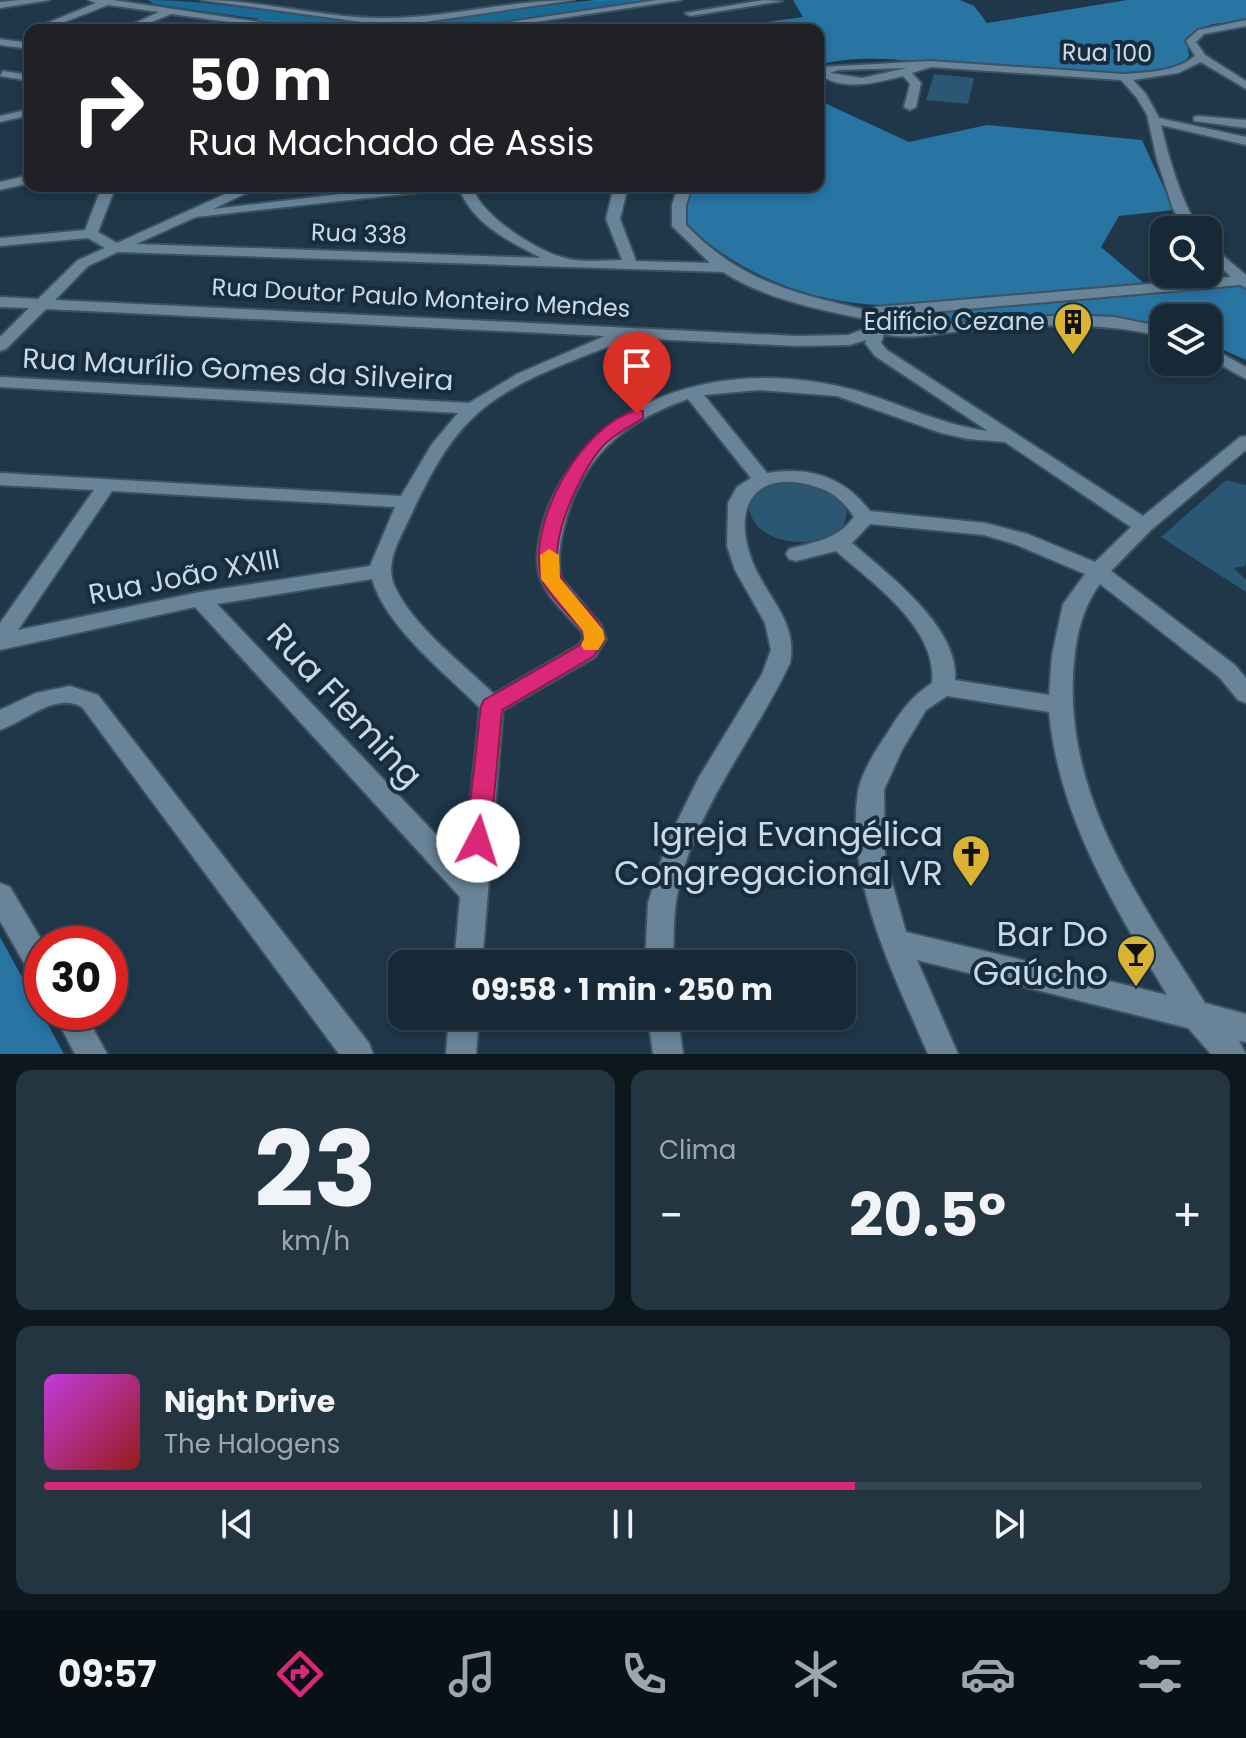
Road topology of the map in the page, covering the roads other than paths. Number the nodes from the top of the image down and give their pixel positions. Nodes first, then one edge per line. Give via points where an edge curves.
1 (45, 0) edge
2 (93, 0) edge
3 (206, 0) edge
4 (283, 0) edge
5 (454, 0) edge
6 (569, 0) edge
7 (677, 0) edge
8 (731, 0) edge
9 (669, 1) edge
10 (777, 1) edge
11 (107, 2) junction
12 (542, 2) edge
13 (743, 6) junction
14 (0, 7) edge
15 (260, 10) junction
16 (170, 11) junction
17 (690, 13) junction
18 (471, 14) junction
19 (760, 16) dead end
20 (240, 20) junction
21 (1246, 23) edge
22 (51, 24) edge
23 (139, 24) edge
24 (231, 24) edge
25 (267, 24) edge
26 (503, 24) edge
27 (710, 24) edge
28 (1220, 27) junction
29 (1246, 32) edge
30 (24, 34) edge
31 (2, 42) edge
32 (24, 45) edge
33 (1201, 57) junction
34 (930, 64) junction
35 (905, 72) junction
36 (3, 74) dead end
37 (24, 77) edge
38 (1124, 77) junction
39 (1246, 86) edge
40 (910, 107) dead end
41 (24, 113) edge
42 (1153, 117) junction
43 (0, 119) edge
44 (1246, 124) edge
45 (1246, 141) edge
46 (24, 180) edge
47 (0, 186) edge
48 (107, 192) edge
49 (235, 192) edge
50 (391, 192) edge
51 (469, 192) edge
52 (620, 192) edge
53 (683, 192) edge
54 (1184, 216) edge
55 (185, 217) junction
56 (90, 234) junction
57 (0, 242) edge
58 (116, 248) junction
59 (1222, 260) edge
60 (562, 263) junction
61 (631, 266) junction
62 (721, 268) junction
63 (1245, 281) edge
64 (0, 302) edge
65 (40, 304) junction
66 (873, 322) junction
67 (1150, 329) edge
68 (632, 332) junction
69 (0, 346) edge
70 (1222, 359) edge
71 (1246, 374) edge
72 (0, 382) edge
73 (692, 392) junction
74 (472, 408) junction
75 (1007, 437) junction
76 (1246, 441) edge
77 (0, 479) edge
78 (763, 481) junction
79 (105, 488) junction
80 (407, 502) junction
81 (864, 517) junction
82 (1144, 526) junction
83 (839, 543) junction
84 (796, 554) dead end
85 (380, 571) junction
86 (1098, 571) junction
87 (200, 599) junction
88 (0, 641) edge
89 (943, 687) junction
90 (1246, 694) edge
91 (1060, 705) junction
92 (492, 706) junction
93 (0, 721) edge
94 (473, 892) junction
95 (0, 895) edge
96 (24, 937) edge
97 (894, 942) junction
98 (469, 950) edge
99 (660, 950) edge
100 (1194, 1013) junction
101 (1246, 1028) edge
102 (78, 1030) edge
103 (463, 1030) edge
104 (665, 1030) edge
105 (92, 1054) edge
106 (358, 1054) edge
107 (461, 1054) edge
108 (668, 1054) edge
109 (943, 1054) edge
110 (1231, 1054) edge

1 - 14 street
2 - 11 street
3 - 15 street
4 - 15 street
5 - 18 street
6 - 12 street
7 - 9 street
8 - 13 street
9 - 17 street
9 - 26 street
10 - 13 street
11 - 16 street
11 - 22 street
12 - 18 street
13 - 17 street
13 - 19 street
15 - 18 street via 376,21
15 - 20 street
16 - 20 street
16 - 23 street
17 - 27 street
20 - 24 street
20 - 25 street
21 - 28 street
28 - 29 street
28 - 33 street, Rua 100 via 1194,36 1191,41
30 - 31 street
31 - 32 street
33 - 38 street, Rua 100 via 1173,72
33 - 39 street
34 - 35 street, Rua 100
34 - 35 street, Rua 100 via 838,67 824,74 859,80
34 - 38 street, Rua 100
35 - 40 street via 916,83
36 - 37 street
38 - 42 street
41 - 43 street
42 - 44 street
42 - 45 street
42 - 54 street
46 - 47 street
48 - 56 street
49 - 55 street
50 - 55 street
51 - 60 street via 482,217
52 - 61 street via 613,219
53 - 62 street via 679,226
55 - 58 street
56 - 57 street
56 - 58 street, Rua 338
58 - 60 street, Rua 338
58 - 65 street via 73,270
59 - 63 street
60 - 61 street, Rua 338
61 - 62 street, Rua 338
62 - 66 street via 764,289
63 - 66 street, Rua Doutor Paulo Monteiro Mendes via 916,310
64 - 65 street, Rua Doutor Paulo Monteiro Mendes
65 - 68 street, Rua Doutor Paulo Monteiro Mendes
65 - 69 street
66 - 67 street via 902,333 1059,319
66 - 68 street, Rua Doutor Paulo Monteiro Mendes via 857,339 840,341
66 - 75 street via 876,349
68 - 74 street via 515,383
70 - 71 street
72 - 74 street, Rua Maurílio Gomes da Silveira
73 - 75 street via 746,385 809,387 860,397 968,436
73 - 78 street
73 - 92 street via 620,424 598,440 579,466 557,506 551,579 595,639 587,651
74 - 80 street
75 - 82 street
76 - 82 street
77 - 79 street
78 - 81 street via 802,476 825,482 847,494
78 - 99 street via 739,501 739,555 770,607 780,660 708,781 679,843 662,904
79 - 80 street
79 - 88 street
80 - 85 street
81 - 83 street
81 - 86 street via 985,529
82 - 86 street
83 - 84 street
83 - 89 street via 923,624 944,667
85 - 87 street, Rua João XXIII
85 - 92 street via 400,612
86 - 90 street via 1227,671
86 - 91 street via 1074,604 1068,624
87 - 88 street, Rua João XXIII
87 - 94 street, Rua Fleming
89 - 91 street
89 - 97 street via 918,704 871,790 872,858
91 - 100 street via 1065,754 1090,826 1116,884
92 - 94 street
93 - 106 street via 63,694 83,695 90,701
94 - 98 street
95 - 96 street
97 - 100 street
97 - 109 street
100 - 101 street
100 - 110 street
102 - 105 street
103 - 107 street
104 - 108 street

